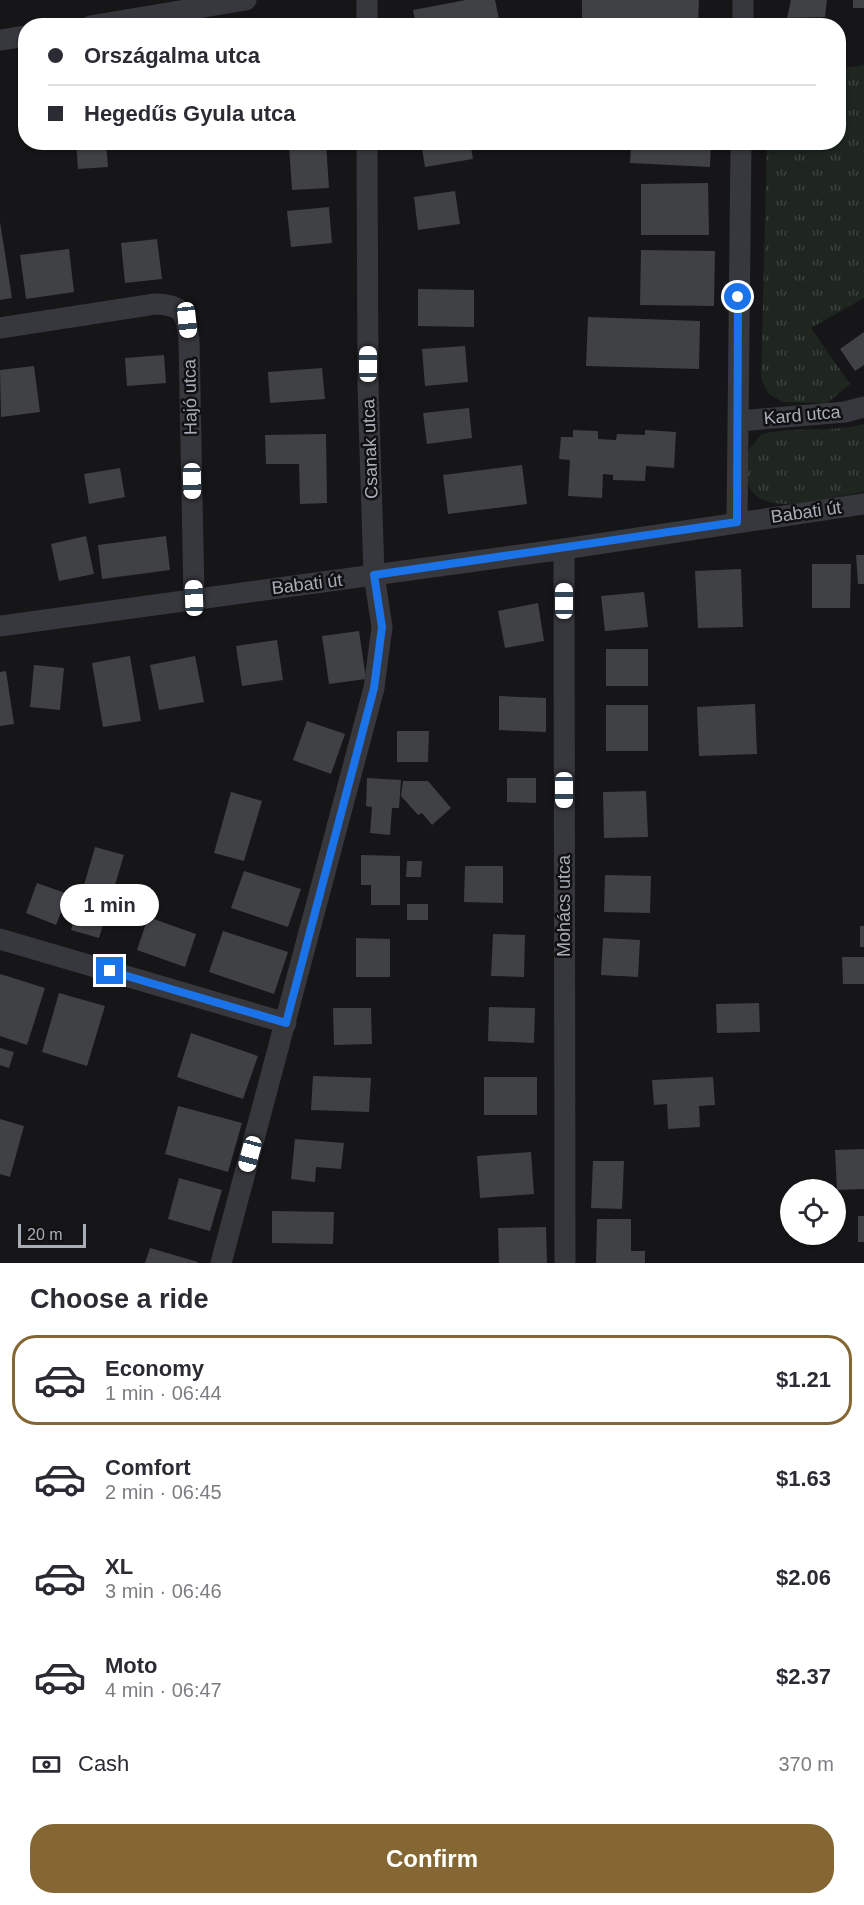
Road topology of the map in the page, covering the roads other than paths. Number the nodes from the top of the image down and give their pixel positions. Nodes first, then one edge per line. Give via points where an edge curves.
1 (246, 0) edge
2 (367, 0) edge
3 (743, 0) edge
4 (138, 18) edge
5 (367, 18) edge
6 (743, 18) edge
7 (18, 37) edge
8 (0, 40) edge
9 (367, 150) edge
10 (741, 150) edge
11 (0, 328) edge
12 (864, 407) edge
13 (739, 421) junction
14 (864, 504) edge
15 (737, 522) junction
16 (564, 549) junction
17 (374, 575) junction
18 (194, 598) junction
19 (0, 626) edge
20 (0, 939) edge
21 (286, 1023) junction
22 (221, 1263) edge
23 (565, 1263) edge

1 - 4 street
2 - 5 street
3 - 6 street
7 - 8 street
9 - 17 street, Csanak utca
10 - 13 street
11 - 18 street, Hajó utca via 155,304 173,305 181,310 187,320 189,340
12 - 13 street, Kard utca
13 - 15 street
14 - 15 street, Babati út
15 - 16 street, Babati út
16 - 17 street, Babati út
16 - 23 street, Mohács utca
17 - 18 street, Babati út
17 - 21 street, Csanak utca via 382,627 374,688
18 - 19 street, Babati út
20 - 21 street
21 - 22 street, Csanak utca

